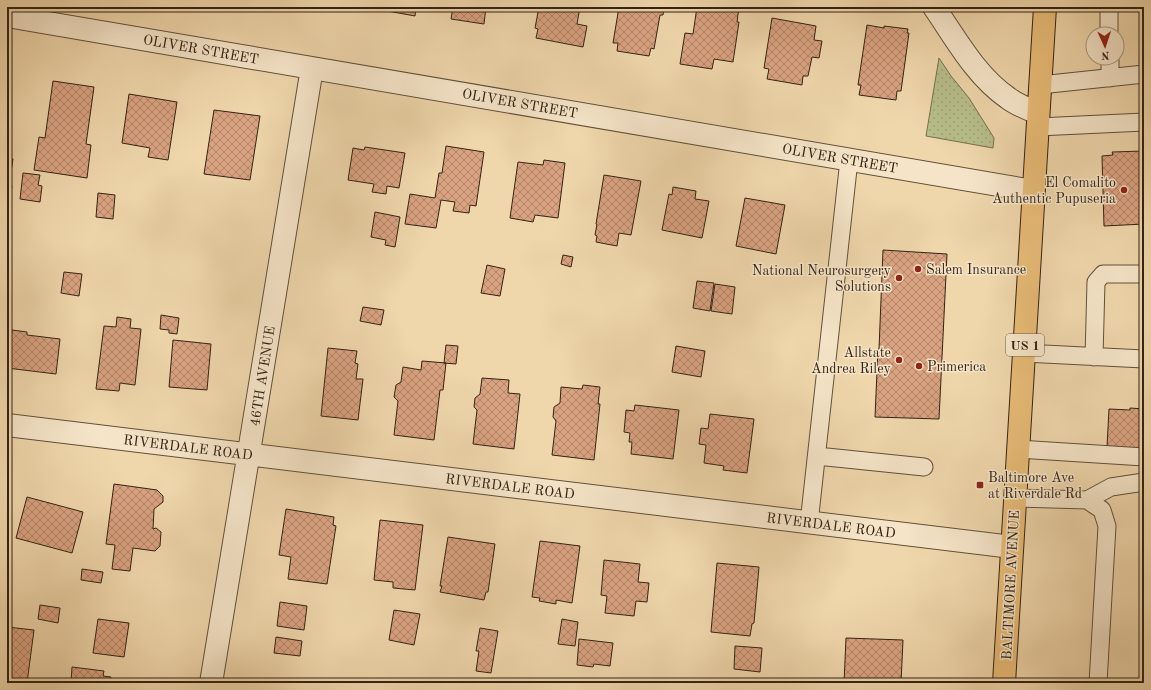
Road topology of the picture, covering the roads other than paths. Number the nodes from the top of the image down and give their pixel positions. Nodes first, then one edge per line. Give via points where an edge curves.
1 (934, 7) edge
2 (1045, 7) edge
3 (1109, 7) edge
4 (7, 16) edge
5 (1109, 26) edge
6 (1110, 66) edge
7 (312, 68) junction
8 (1144, 74) edge
9 (1110, 78) junction
10 (1040, 85) junction
11 (1038, 120) junction
12 (1144, 122) edge
13 (849, 160) junction
14 (1033, 191) junction
15 (1144, 274) edge
16 (1024, 353) junction
17 (1094, 357) junction
18 (1144, 359) edge
19 (7, 425) edge
20 (1018, 449) junction
21 (249, 454) junction
22 (816, 456) junction
23 (1144, 457) edge
24 (924, 467) dead end
25 (1143, 482) edge
26 (1016, 498) junction
27 (1087, 500) junction
28 (809, 523) junction
29 (1012, 547) junction
30 (211, 683) edge
31 (1004, 683) edge
32 (1098, 683) edge

1 - 11 street via 977,69 994,87
2 - 10 main road, BALTIMORE AVENUE / US 1
3 - 5 lane
4 - 7 street, OLIVER STREET
6 - 9 lane
7 - 13 street, OLIVER STREET
7 - 21 street, 46TH AVENUE
8 - 9 lane
9 - 10 lane
10 - 11 main road, BALTIMORE AVENUE / US 1
11 - 12 lane
11 - 14 main road, BALTIMORE AVENUE / US 1
13 - 14 street, OLIVER STREET
13 - 22 lane
14 - 16 main road, BALTIMORE AVENUE / US 1
15 - 17 lane via 1103,274 1096,282
16 - 17 lane
16 - 20 main road, BALTIMORE AVENUE / US 1
17 - 18 lane
19 - 21 street, RIVERDALE ROAD
20 - 23 lane
20 - 26 main road, BALTIMORE AVENUE / US 1
21 - 28 street, RIVERDALE ROAD
21 - 30 street, 46TH AVENUE
22 - 24 lane
22 - 28 lane
25 - 27 lane via 1111,487
26 - 27 lane
26 - 29 main road, BALTIMORE AVENUE / US 1
27 - 32 lane via 1102,510 1107,526
28 - 29 street, RIVERDALE ROAD
29 - 31 main road, BALTIMORE AVENUE / US 1

